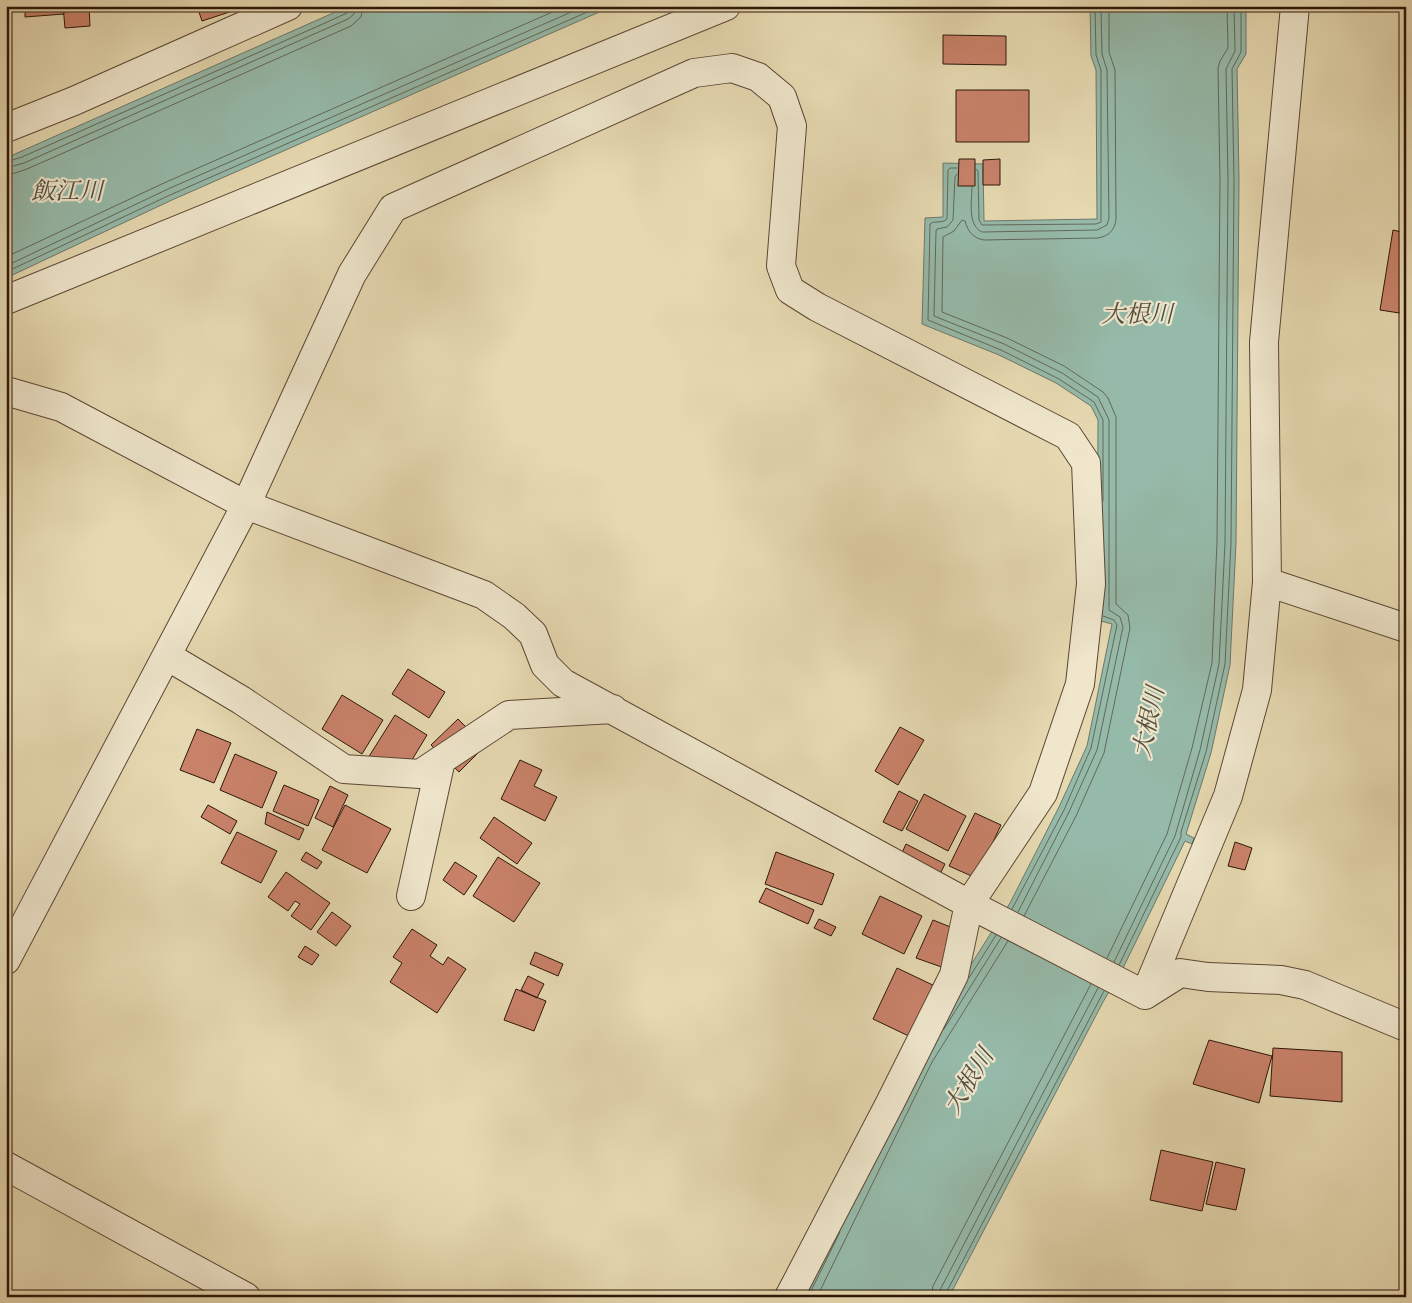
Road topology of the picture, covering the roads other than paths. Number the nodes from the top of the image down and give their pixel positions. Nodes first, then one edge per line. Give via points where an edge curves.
1 (288, 6) edge
2 (726, 6) edge
3 (1295, 6) edge
4 (6, 128) edge
5 (6, 300) edge
6 (6, 391) edge
7 (246, 505) junction
8 (1267, 582) junction
9 (1406, 628) edge
10 (167, 656) junction
11 (613, 709) junction
12 (441, 760) junction
13 (411, 896) dead end
14 (973, 906) junction
15 (6, 960) edge
16 (1134, 988) junction
17 (1406, 1027) edge
18 (6, 1166) edge
19 (246, 1297) edge
20 (789, 1297) edge

1 - 4 street
2 - 5 street
3 - 8 street via 1264,342
6 - 7 street via 61,407
7 - 10 street
7 - 11 street via 484,595 533,634 545,665 563,683
7 - 14 street via 352,274 393,208 694,73 732,68 758,77 782,97 792,126 780,266 790,290 1068,436 1086,463 1091,584 1080,684 1043,793
8 - 9 street
8 - 16 street via 1257,690 1228,796
10 - 12 street via 241,700 344,769 420,774
10 - 15 street
11 - 12 street via 509,716
11 - 14 street
12 - 13 street
14 - 16 street
14 - 20 street via 954,975
16 - 17 street via 1180,972 1208,977 1281,980 1305,985
18 - 19 street

